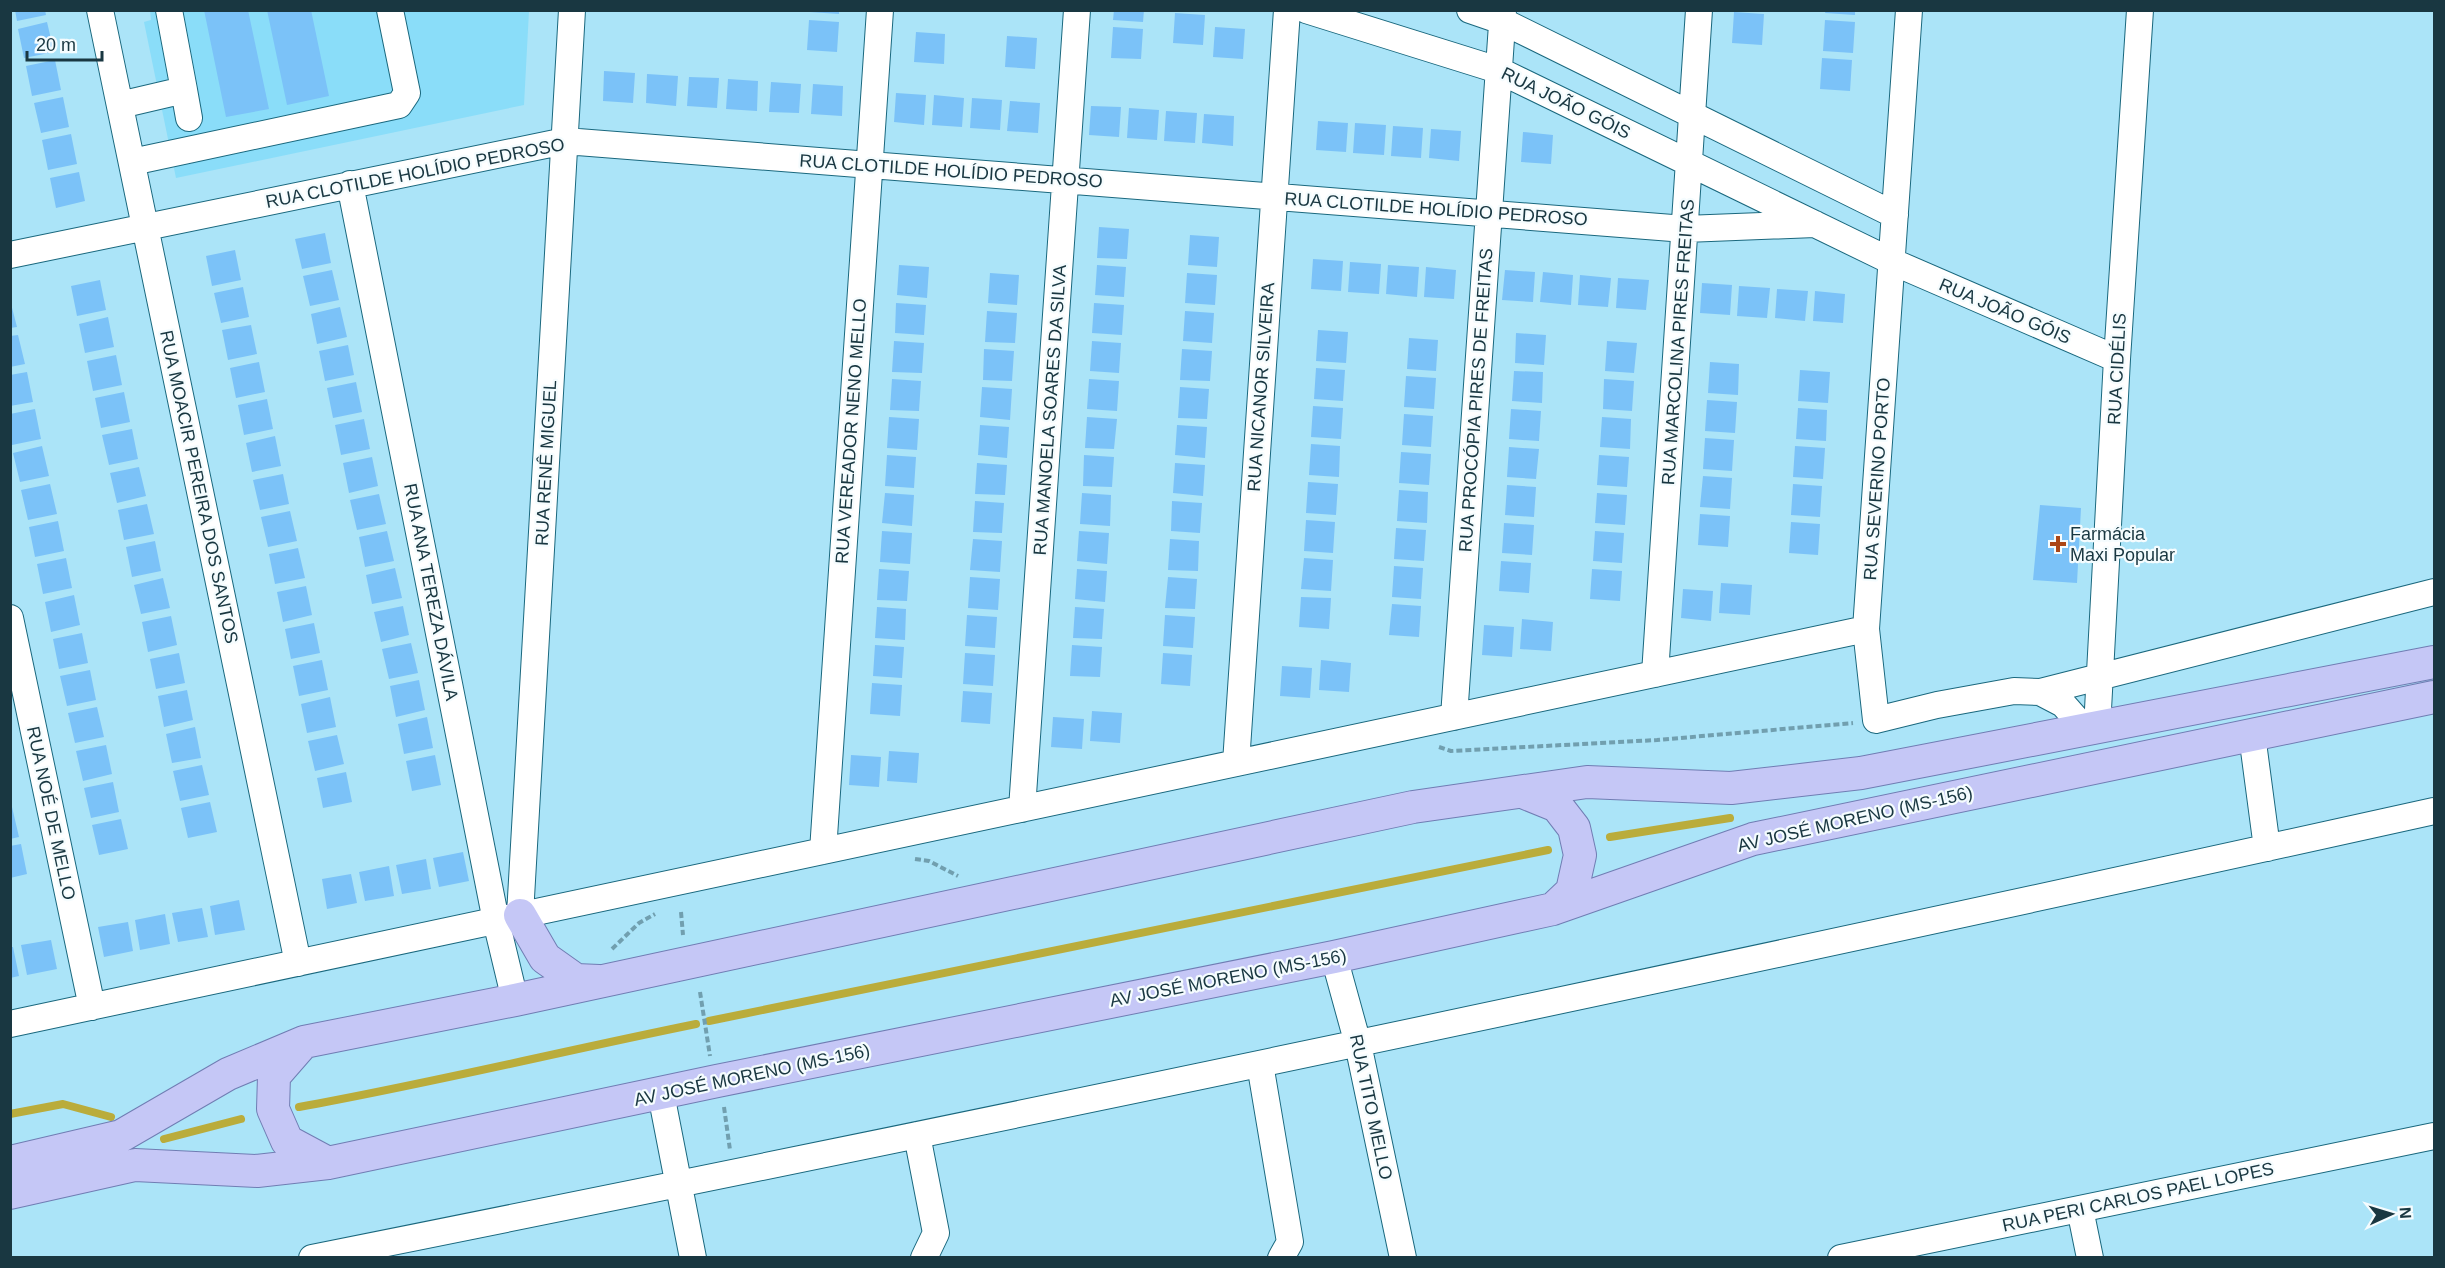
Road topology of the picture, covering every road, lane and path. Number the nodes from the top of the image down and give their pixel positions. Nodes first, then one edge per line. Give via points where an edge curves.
1 (100, 10) edge
2 (169, 10) edge
3 (390, 10) edge
4 (572, 10) edge
5 (880, 10) edge
6 (1077, 10) edge
7 (1287, 10) edge
8 (1306, 10) edge
9 (1470, 10) edge
10 (1699, 10) edge
11 (1909, 10) edge
12 (2140, 10) edge
13 (1502, 16) edge
14 (1498, 70) junction
15 (184, 90) junction
16 (120, 105) junction
17 (1692, 114) junction
18 (189, 118) dead end
19 (565, 141) junction
20 (132, 162) junction
21 (1690, 163) junction
22 (870, 165) junction
23 (1065, 180) junction
24 (350, 184) junction
25 (1274, 196) junction
26 (1488, 213) junction
27 (1895, 215) junction
28 (1815, 224) junction
29 (145, 227) junction
30 (1685, 228) junction
31 (10, 255) edge
32 (1893, 262) junction
33 (2117, 359) junction
34 (2434, 592) edge
35 (10, 618) edge
36 (1866, 629) junction
37 (2434, 662) edge
38 (1655, 674) junction
39 (2100, 676) junction
40 (2040, 692) junction
41 (2434, 697) edge
42 (1454, 717) junction
43 (1876, 720) junction
44 (1410, 724) junction
45 (2090, 729) junction
46 (2252, 735) junction
47 (1236, 763) junction
48 (1525, 793) junction
49 (1022, 809) junction
50 (2434, 811) edge
51 (2267, 848) junction
52 (823, 851) junction
53 (1553, 909) junction
54 (681, 912) dead end
55 (508, 918) junction
56 (683, 940) dead end
57 (1334, 957) junction
58 (298, 963) junction
59 (600, 981) junction
60 (700, 992) dead end
61 (515, 1000) junction
62 (92, 1007) junction
63 (10, 1024) edge
64 (304, 1042) junction
65 (1358, 1044) junction
66 (711, 1060) dead end
67 (1260, 1064) junction
68 (661, 1094) junction
69 (724, 1106) dead end
70 (917, 1135) junction
71 (2434, 1136) edge
72 (730, 1154) dead end
73 (10, 1162) edge
74 (327, 1162) junction
75 (678, 1184) junction
76 (10, 1193) edge
77 (2080, 1209) junction
78 (312, 1257) edge
79 (693, 1257) edge
80 (924, 1257) edge
81 (1281, 1257) edge
82 (1403, 1257) edge
83 (1841, 1257) edge
84 (2090, 1257) edge

1 - 16 street, RUA MOACIR PEREIRA DOS SANTOS
2 - 15 street
3 - 20 street via 407,93 399,105
4 - 19 street, RUA RENÊ MIGUEL
5 - 22 street, RUA VEREADOR NENO MELLO
6 - 23 street, RUA MANOELA SOARES DA SILVA
7 - 25 street, RUA NICANOR SILVEIRA
8 - 14 street, RUA JOÃO GÓIS
9 - 13 street
10 - 17 street, RUA MARCOLINA PIRES FREITAS
11 - 27 street, RUA SEVERINO PORTO
12 - 33 street, RUA CIDÉLIS
13 - 14 street, RUA PROCÓPIA PIRES DE FREITAS
13 - 17 street
14 - 21 street, RUA JOÃO GÓIS
14 - 26 street, RUA PROCÓPIA PIRES DE FREITAS
15 - 16 street
15 - 18 street
16 - 20 street, RUA MOACIR PEREIRA DOS SANTOS
17 - 21 street, RUA MARCOLINA PIRES FREITAS
17 - 27 street
19 - 22 street, RUA CLOTILDE HOLÍDIO PEDROSO
19 - 24 street, RUA CLOTILDE HOLÍDIO PEDROSO
19 - 55 street, RUA RENÊ MIGUEL
20 - 29 street, RUA MOACIR PEREIRA DOS SANTOS
21 - 28 street, RUA JOÃO GÓIS
21 - 30 street, RUA MARCOLINA PIRES FREITAS
22 - 23 street, RUA CLOTILDE HOLÍDIO PEDROSO
22 - 52 street, RUA VEREADOR NENO MELLO
23 - 25 street, RUA CLOTILDE HOLÍDIO PEDROSO
23 - 49 street, RUA MANOELA SOARES DA SILVA
24 - 29 street, RUA CLOTILDE HOLÍDIO PEDROSO
24 - 55 street, RUA ANA TEREZA DÁVILA
25 - 26 street, RUA CLOTILDE HOLÍDIO PEDROSO
25 - 47 street, RUA NICANOR SILVEIRA
26 - 30 street, RUA CLOTILDE HOLÍDIO PEDROSO
26 - 42 street, RUA PROCÓPIA PIRES DE FREITAS
27 - 32 street, RUA SEVERINO PORTO
28 - 30 street, RUA CLOTILDE HOLÍDIO PEDROSO
28 - 32 street, RUA CLOTILDE HOLÍDIO PEDROSO
29 - 31 street, RUA CLOTILDE HOLÍDIO PEDROSO
29 - 58 street, RUA MOACIR PEREIRA DOS SANTOS
30 - 38 street, RUA MARCOLINA PIRES FREITAS
32 - 33 street, RUA JOÃO GÓIS
32 - 36 street, RUA SEVERINO PORTO
33 - 39 street, RUA CIDÉLIS
34 - 39 street
35 - 62 street, RUA NOÉ DE MELLO
36 - 38 street
36 - 43 street, RUA SEVERINO PORTO
37 - 45 main road
38 - 42 street
39 - 40 street
39 - 45 street, RUA CIDÉLIS
40 - 43 street via 2014,691
40 - 45 street via 2063,704
41 - 46 main road, AV JOSÉ MORENO (MS-156)
42 - 44 street
43 - 44 path via 1657,740 1451,751 1431,744
44 - 47 street
45 - 48 main road via 1861,773 1731,788 1587,782
46 - 51 street
46 - 53 main road, AV JOSÉ MORENO (MS-156) via 1754,838
47 - 49 street
48 - 53 main road via 1557,806 1574,828 1580,855 1572,891
48 - 59 main road via 1413,807
49 - 52 street
50 - 51 street
51 - 65 street
52 - 55 street
53 - 57 main road, AV JOSÉ MORENO (MS-156)
54 - 56 path
55 - 58 street
55 - 59 main road via 545,958 576,980
55 - 61 street, RUA ANA TEREZA DÁVILA
57 - 65 street, RUA TITO MELLO
57 - 68 main road, AV JOSÉ MORENO (MS-156)
58 - 62 street
59 - 61 main road
60 - 66 path
61 - 64 main road
62 - 63 street
64 - 73 main road via 228,1074 121,1136
64 - 74 main road via 274,1076 273,1109 287,1141
65 - 67 street
65 - 82 street, RUA TITO MELLO
67 - 70 street
67 - 81 street via 1290,1242
68 - 74 main road, AV JOSÉ MORENO (MS-156)
68 - 75 street
69 - 72 path
70 - 75 street
70 - 80 street via 936,1233
71 - 77 street, RUA PERI CARLOS PAEL LOPES
74 - 76 main road, AV JOSÉ MORENO (MS-156) via 257,1171 135,1165
75 - 78 street
75 - 79 street
77 - 83 street, RUA PERI CARLOS PAEL LOPES
77 - 84 street

